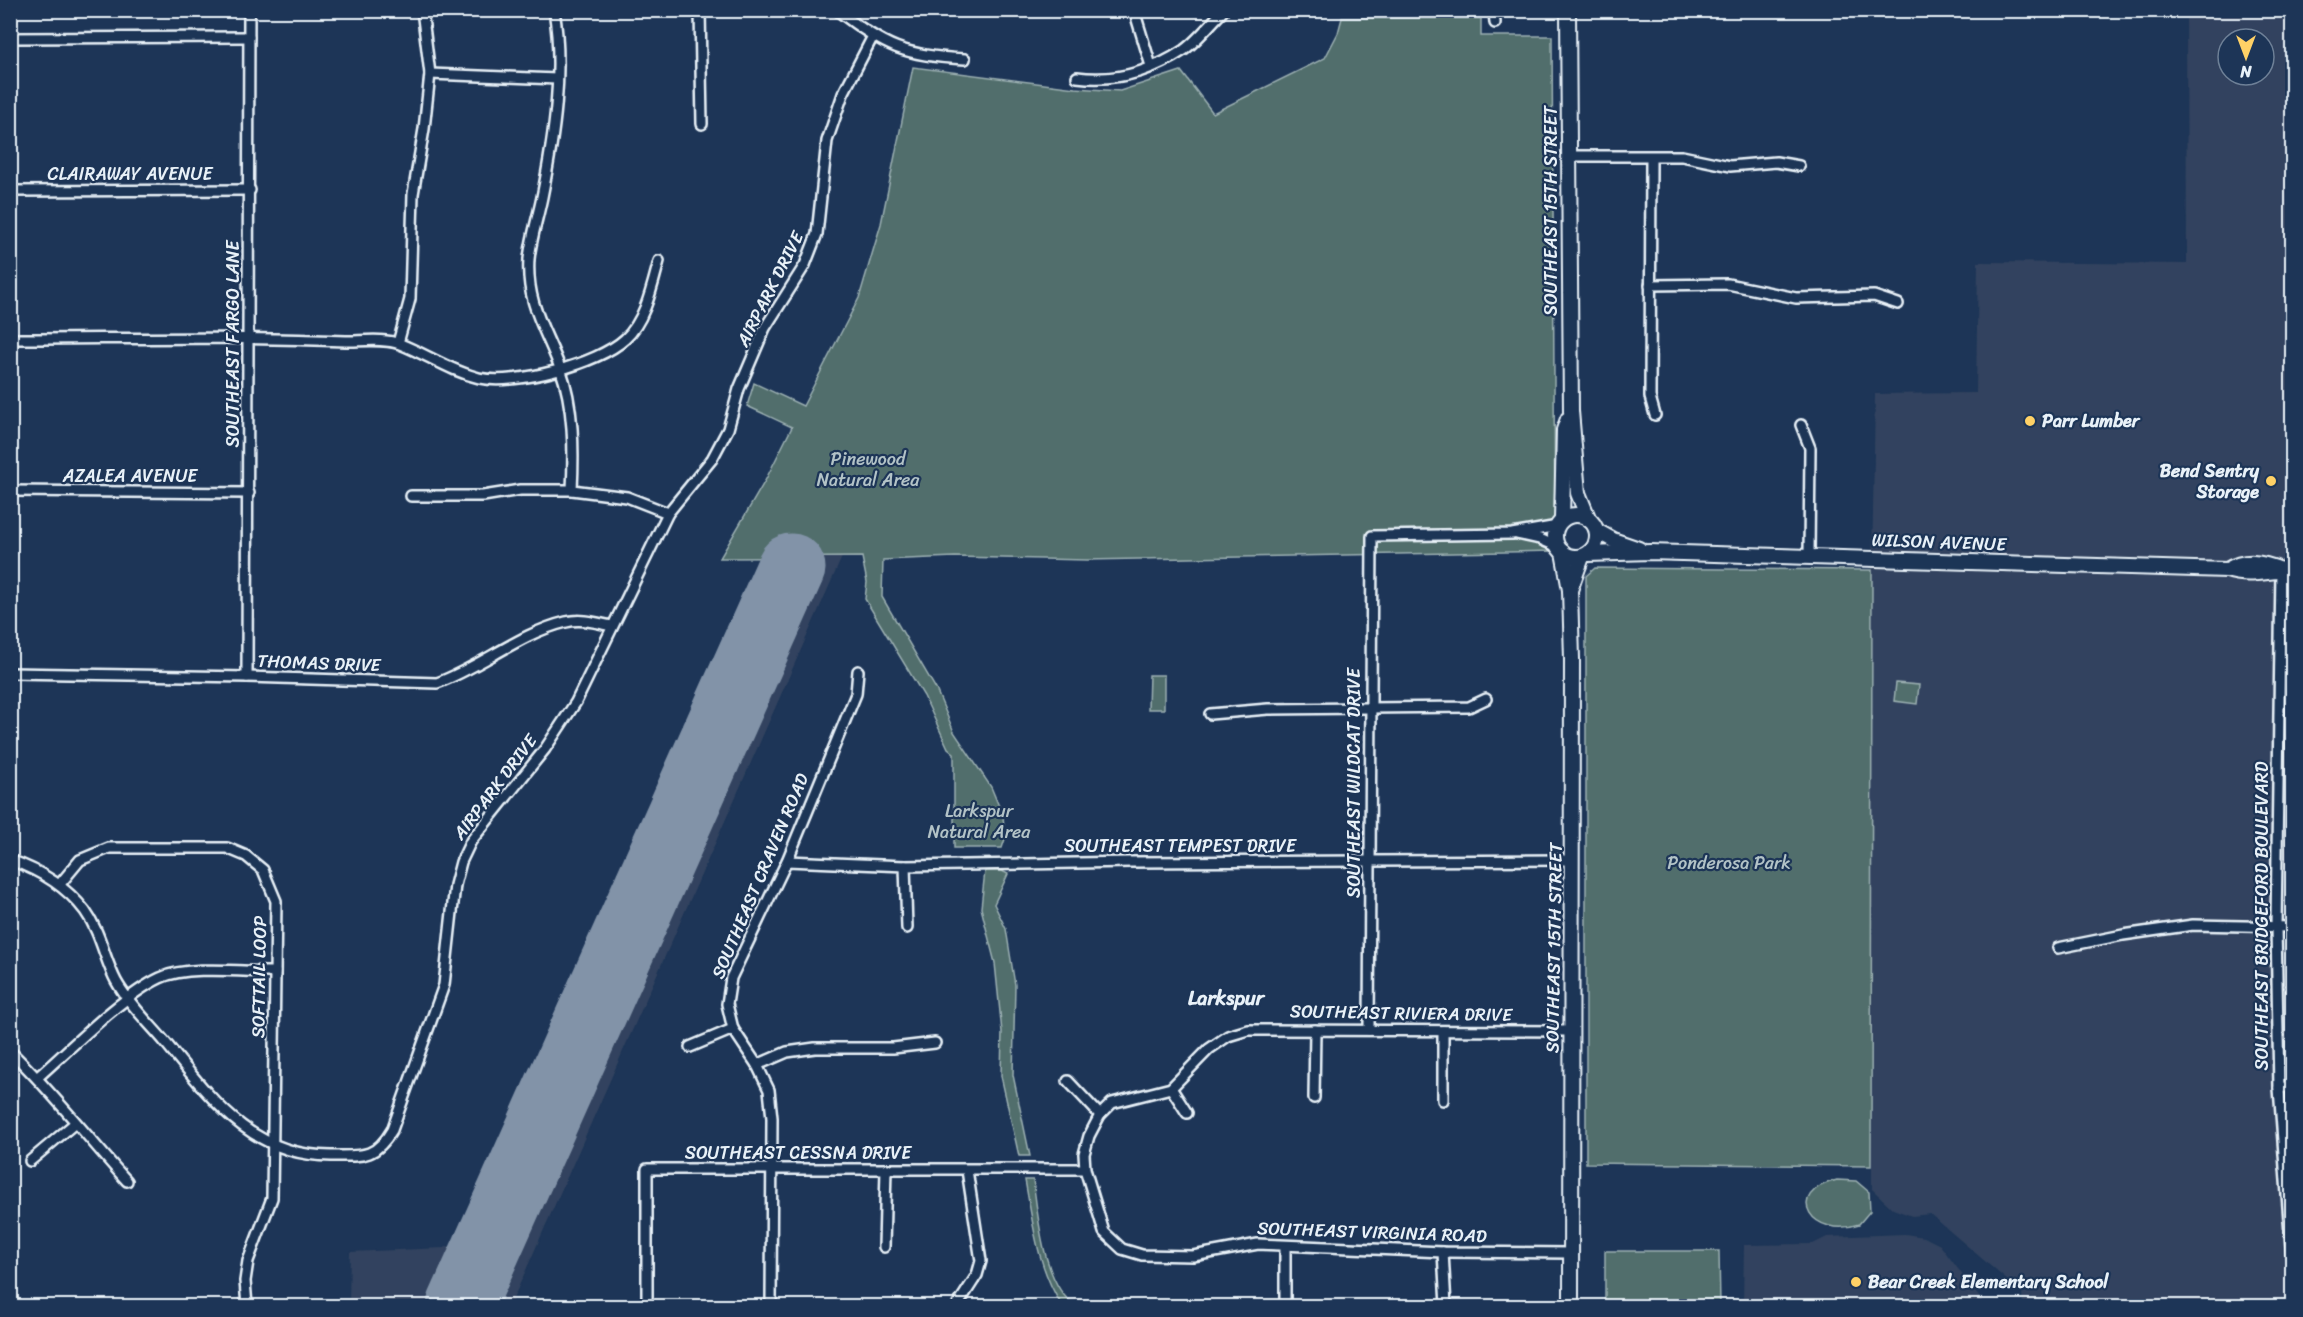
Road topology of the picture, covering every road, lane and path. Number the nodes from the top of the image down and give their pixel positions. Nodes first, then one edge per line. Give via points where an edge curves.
1 (249, 10) edge
2 (422, 10) edge
3 (554, 10) edge
4 (700, 10) edge
5 (837, 10) edge
6 (1134, 10) edge
7 (1224, 10) edge
8 (1494, 10) edge
9 (1568, 10) edge
10 (1495, 23) dead end
11 (249, 37) junction
12 (10, 38) edge
13 (872, 38) junction
14 (965, 59) dead end
15 (1151, 66) junction
16 (430, 74) junction
17 (1077, 77) dead end
18 (557, 79) junction
19 (702, 124) dead end
20 (1569, 156) junction
21 (1651, 156) junction
22 (1799, 166) dead end
23 (250, 190) junction
24 (10, 191) edge
25 (659, 261) dead end
26 (1650, 285) junction
27 (1899, 304) dead end
28 (10, 339) edge
29 (249, 340) junction
30 (398, 343) junction
31 (560, 369) junction
32 (1571, 411) junction
33 (1655, 415) dead end
34 (1801, 425) dead end
35 (572, 490) junction
36 (10, 492) edge
37 (249, 493) junction
38 (411, 496) dead end
39 (668, 513) junction
40 (1560, 523) junction
41 (1593, 525) junction
42 (1512, 534) junction
43 (1560, 550) junction
44 (1650, 552) junction
45 (1585, 555) junction
46 (1809, 556) junction
47 (2287, 570) edge
48 (1570, 591) junction
49 (612, 626) junction
50 (858, 671) dead end
51 (10, 673) edge
52 (247, 677) junction
53 (1486, 699) dead end
54 (1371, 709) junction
55 (1210, 714) dead end
56 (10, 860) edge
57 (1573, 860) junction
58 (788, 861) junction
59 (1372, 862) junction
60 (905, 866) junction
61 (60, 884) junction
62 (2276, 926) junction
63 (2292, 927) edge
64 (907, 928) dead end
65 (2058, 948) dead end
66 (275, 972) junction
67 (129, 998) junction
68 (733, 1029) junction
69 (1315, 1030) junction
70 (1369, 1030) junction
71 (1443, 1030) junction
72 (1571, 1031) junction
73 (935, 1043) dead end
74 (690, 1047) dead end
75 (10, 1051) edge
76 (757, 1065) junction
77 (38, 1077) junction
78 (1068, 1081) dead end
79 (2292, 1086) edge
80 (1171, 1088) junction
81 (2279, 1088) junction
82 (1314, 1098) dead end
83 (1443, 1101) dead end
84 (1187, 1113) dead end
85 (1100, 1115) junction
86 (74, 1124) junction
87 (274, 1146) junction
88 (30, 1161) dead end
89 (772, 1169) junction
90 (886, 1169) junction
91 (1085, 1169) junction
92 (967, 1170) junction
93 (127, 1180) dead end
94 (1286, 1246) junction
95 (884, 1247) dead end
96 (1443, 1252) junction
97 (1571, 1253) junction
98 (2292, 1260) edge
99 (247, 1306) edge
100 (647, 1306) edge
101 (771, 1306) edge
102 (957, 1306) edge
103 (1285, 1306) edge
104 (1446, 1306) edge
105 (1571, 1306) edge

1 - 11 street, SOUTHEAST FARGO LANE
2 - 16 street
3 - 18 street
4 - 19 street
5 - 13 street
6 - 15 street
7 - 15 street via 1185,50
8 - 10 street
9 - 20 main road, SOUTHEAST 15TH STREET
11 - 12 street
11 - 23 street, SOUTHEAST FARGO LANE
13 - 14 street via 903,52
13 - 39 street, AIRPARK DRIVE via 843,94 827,141 817,234 805,265 765,328 739,389 728,429 712,459
15 - 17 street via 1122,78
16 - 18 street
16 - 30 street via 412,194 410,298
18 - 31 street via 543,195 529,259 530,291 543,334
20 - 21 street
20 - 32 main road, SOUTHEAST 15TH STREET
21 - 22 street via 1682,156 1730,166 1776,162
21 - 26 street
23 - 24 street, CLAIRAWAY AVENUE
23 - 29 street, SOUTHEAST FARGO LANE
25 - 31 street via 641,316 626,339 606,352
26 - 27 street via 1728,284 1796,298 1874,296
26 - 33 street via 1650,397
28 - 29 street
29 - 30 street
29 - 37 street, SOUTHEAST FARGO LANE
30 - 31 street via 451,370 482,379 531,378
31 - 35 street via 570,410
32 - 40 main road, SOUTHEAST 15TH STREET via 1564,430
32 - 41 main road, SOUTHEAST 15TH STREET via 1578,492
34 - 46 street via 1810,448
35 - 38 street
35 - 39 street via 627,497
36 - 37 street, AZALEA AVENUE
37 - 52 street, SOUTHEAST FARGO LANE
39 - 49 street, AIRPARK DRIVE
40 - 41 main road via 1576,515
40 - 42 street
40 - 43 main road via 1555,540
41 - 44 main road, WILSON AVENUE via 1613,540
41 - 45 main road via 1596,543
42 - 43 street via 1540,539
42 - 54 street, SOUTHEAST WILDCAT DRIVE via 1372,536
43 - 45 main road via 1569,556
43 - 48 main road, SOUTHEAST 15TH STREET
44 - 45 main road, WILSON AVENUE
44 - 46 main road, WILSON AVENUE
45 - 48 main road, SOUTHEAST 15TH STREET
46 - 47 main road, WILSON AVENUE via 2227,570 2264,575
47 - 62 street, SOUTHEAST BRIDGEFORD BOULEVARD
48 - 57 main road, SOUTHEAST 15TH STREET
49 - 52 street, THOMAS DRIVE via 567,621 536,633 463,674 436,683
49 - 87 street, AIRPARK DRIVE via 576,702 545,749 471,841 461,862 444,985 392,1130 383,1145 358,1156 322,1156
50 - 58 street, SOUTHEAST CRAVEN ROAD via 856,694
51 - 52 street, THOMAS DRIVE
53 - 54 street via 1469,707
54 - 55 street via 1268,709
54 - 59 street, SOUTHEAST WILDCAT DRIVE
56 - 61 street, AIRPARK DRIVE
57 - 59 street, SOUTHEAST TEMPEST DRIVE
57 - 72 main road, SOUTHEAST 15TH STREET
58 - 60 street, SOUTHEAST TEMPEST DRIVE
58 - 68 street, SOUTHEAST CRAVEN ROAD via 731,978 727,1004
59 - 60 street, SOUTHEAST TEMPEST DRIVE
59 - 70 street, SOUTHEAST WILDCAT DRIVE
60 - 64 street
61 - 66 street, SOFTTAIL LOOP via 80,860 109,848 227,848 246,856 263,870 276,902
61 - 67 street, AIRPARK DRIVE via 84,910 101,938 116,981
62 - 63 street
62 - 65 street via 2193,926
62 - 81 street, SOUTHEAST BRIDGEFORD BOULEVARD
66 - 67 street via 187,972 161,978
66 - 87 street, SOFTTAIL LOOP
67 - 77 street
67 - 87 street, AIRPARK DRIVE via 214,1102 233,1121
68 - 74 street
68 - 76 street, SOUTHEAST CRAVEN ROAD
69 - 70 street, SOUTHEAST RIVIERA DRIVE
69 - 80 street, SOUTHEAST RIVIERA DRIVE via 1248,1030 1228,1036 1209,1049
69 - 82 street
70 - 71 street, SOUTHEAST RIVIERA DRIVE
71 - 72 street, SOUTHEAST RIVIERA DRIVE
71 - 83 street
72 - 97 main road, SOUTHEAST 15TH STREET
73 - 76 street via 893,1048 815,1048 787,1053
75 - 77 street
76 - 89 street, SOUTHEAST CRAVEN ROAD via 769,1090
77 - 86 street
78 - 85 street
79 - 81 street
80 - 84 street
80 - 85 street via 1112,1103
81 - 98 street, SOUTHEAST BRIDGEFORD BOULEVARD
85 - 91 street via 1084,1154
86 - 88 street
86 - 93 street
87 - 99 street, SOFTTAIL LOOP via 272,1198 248,1261
89 - 90 street, SOUTHEAST CESSNA DRIVE
89 - 100 street, SOUTHEAST CESSNA DRIVE via 647,1169
89 - 101 street, SOUTHEAST CRAVEN ROAD
90 - 92 street, SOUTHEAST CESSNA DRIVE
90 - 95 street
91 - 92 street, SOUTHEAST CESSNA DRIVE
91 - 94 street, SOUTHEAST VIRGINIA ROAD via 1104,1232 1132,1254 1193,1256 1243,1245
92 - 102 street via 981,1261 977,1275
94 - 96 street, SOUTHEAST VIRGINIA ROAD
94 - 103 street
96 - 97 street, SOUTHEAST VIRGINIA ROAD
96 - 104 street
97 - 105 main road, SOUTHEAST 15TH STREET

